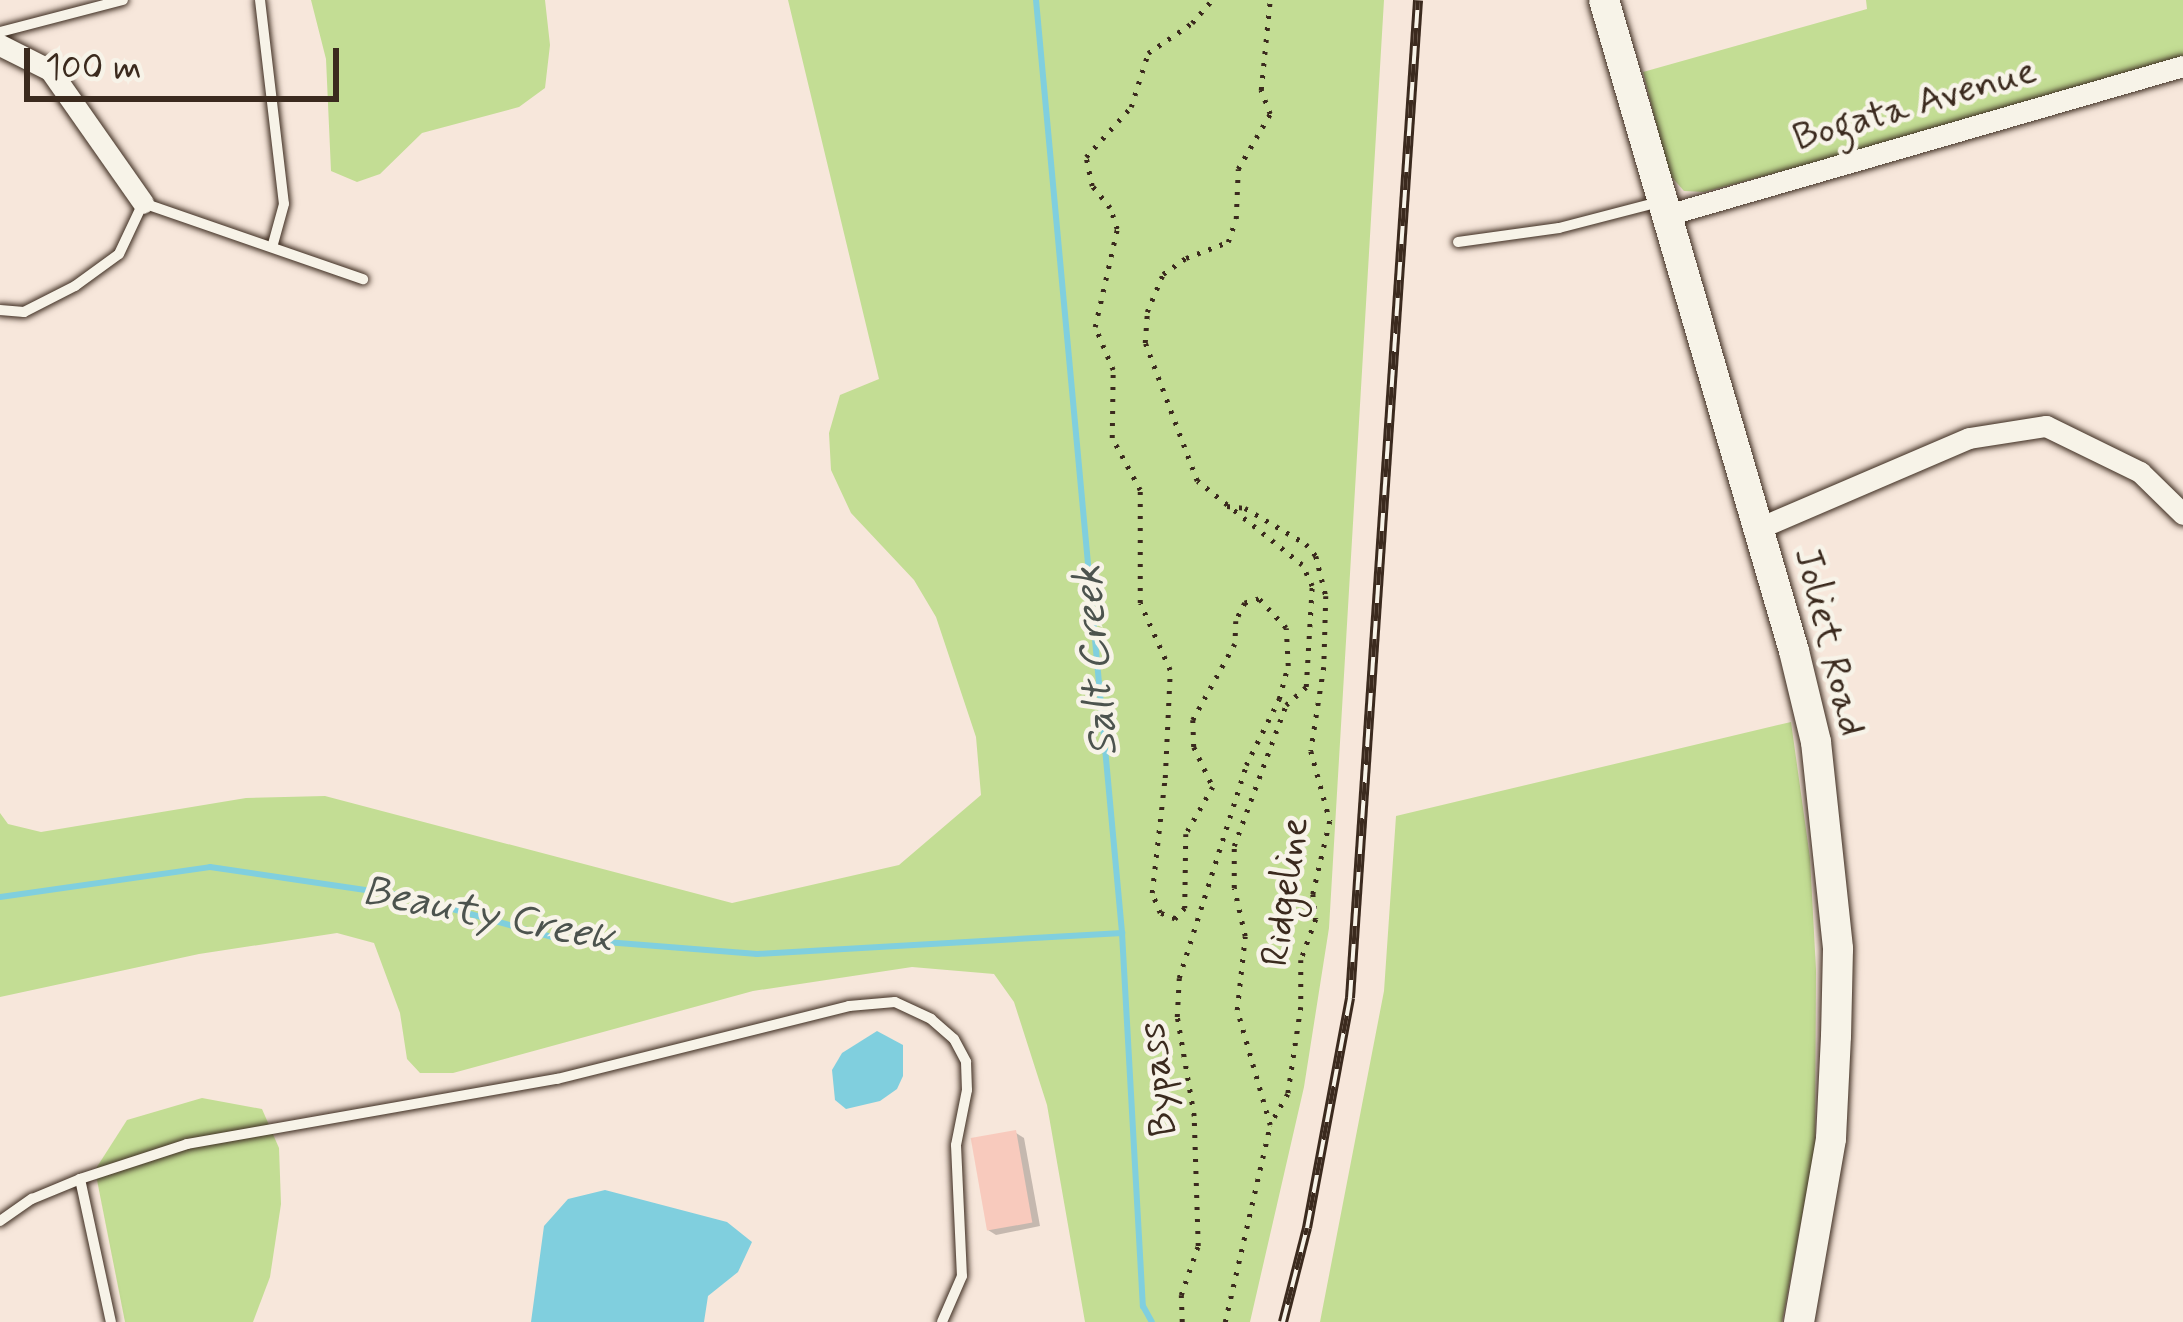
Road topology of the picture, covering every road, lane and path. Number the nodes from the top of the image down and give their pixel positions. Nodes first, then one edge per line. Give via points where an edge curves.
1 (123, 0) edge
2 (260, 0) edge
3 (1212, 0) edge
4 (1270, 0) edge
5 (1604, 0) edge
6 (0, 32) edge
7 (0, 45) edge
8 (2183, 66) edge
9 (143, 203) junction
10 (1665, 208) junction
11 (1458, 242) dead end
12 (273, 244) junction
13 (363, 279) dead end
14 (0, 310) edge
15 (1225, 506) junction
16 (2183, 514) edge
17 (1759, 528) junction
18 (1265, 762) junction
19 (1246, 765) junction
20 (1270, 1125) junction
21 (80, 1179) junction
22 (0, 1221) edge
23 (111, 1322) edge
24 (941, 1322) edge
25 (1182, 1322) edge
26 (1225, 1322) edge
27 (1799, 1322) edge

1 - 6 lane
2 - 12 lane via 284,204
3 - 19 path, Bypass via 1148,53 1130,107 1086,157 1117,229 1095,327 1113,370 1112,438 1140,490 1140,604 1170,670 1152,893 1160,913 1175,919 1185,908 1186,834 1213,787 1194,747 1193,721 1235,644 1245,603 1259,599 1286,628 1288,666
4 - 15 path via 1261,90 1270,114 1238,169 1228,242 1163,274 1147,312 1145,343 1173,425 1197,481
5 - 10 main road, Joliet Road
7 - 9 street via 50,70
8 - 10 street, Bogata Avenue
9 - 12 lane via 215,232
9 - 14 lane via 119,254 24,312
10 - 11 lane
10 - 17 main road, Joliet Road
12 - 13 lane
15 - 18 path via 1302,565 1312,586 1306,688 1286,705
15 - 20 path, Ridgeline via 1245,508 1306,544 1326,596 1311,751 1328,808 1327,843 1301,960 1288,1094
16 - 17 street via 2140,472 2046,426 1969,438
17 - 27 main road, Joliet Road via 1816,742 1838,949 1831,1139
18 - 19 path
18 - 20 path via 1234,846 1234,888 1245,936 1237,1010
19 - 25 path, Bypass via 1180,978 1198,1246 1181,1295
20 - 26 path, Ridgeline
21 - 22 lane
21 - 23 lane
21 - 24 lane via 187,1144 557,1079 850,1006 895,1002 931,1019 966,1062 956,1145 962,1276

